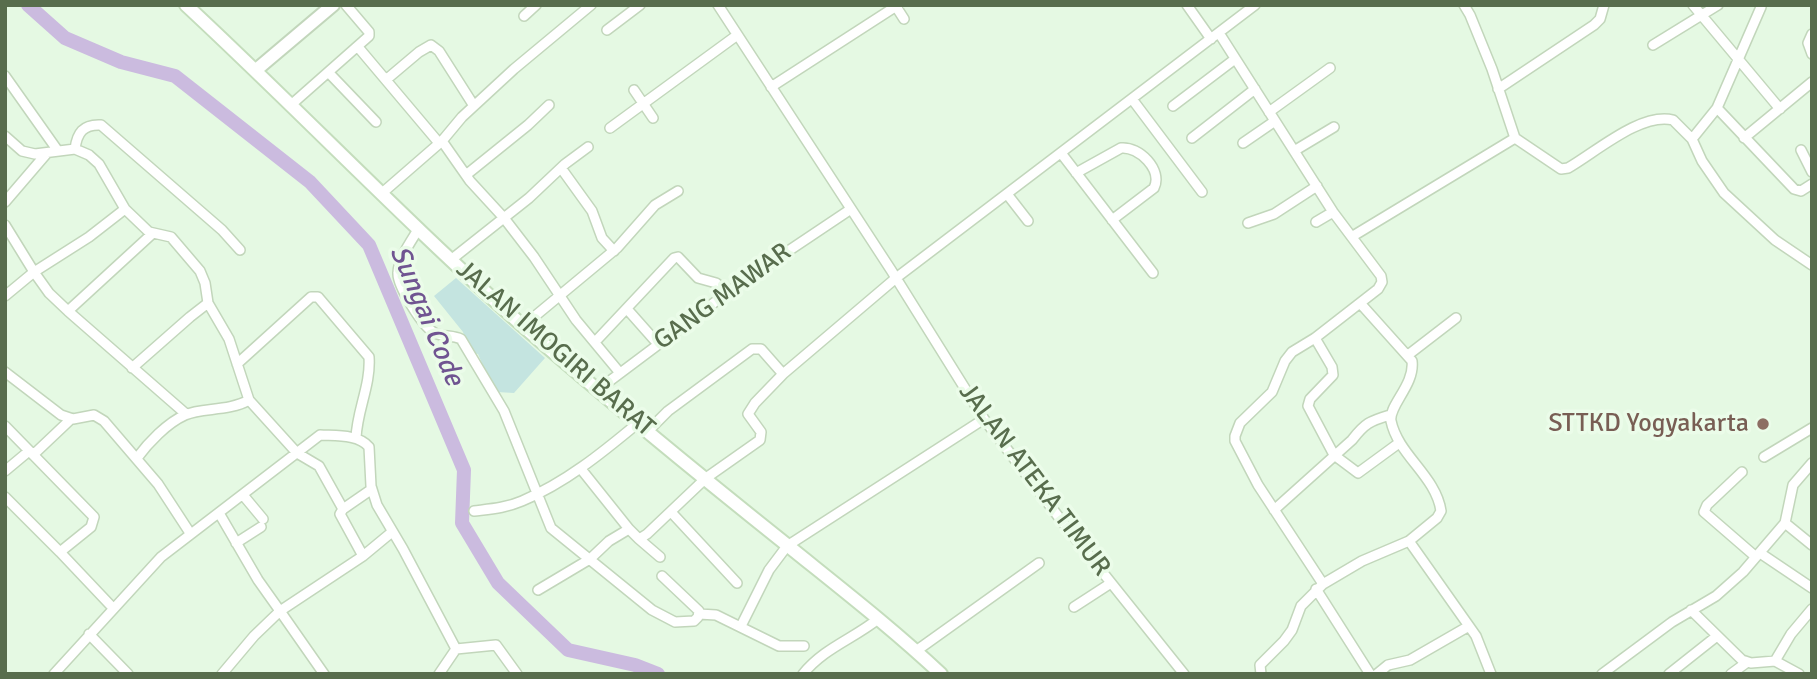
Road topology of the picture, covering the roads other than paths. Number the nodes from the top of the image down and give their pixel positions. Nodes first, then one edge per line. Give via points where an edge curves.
1 (187, 5) edge
2 (333, 5) edge
3 (346, 5) edge
4 (536, 5) edge
5 (591, 5) edge
6 (640, 5) edge
7 (718, 5) edge
8 (1187, 5) edge
9 (1255, 5) edge
10 (1464, 5) edge
11 (1604, 5) edge
12 (1693, 5) edge
13 (1718, 5) edge
14 (897, 6) edge
15 (1761, 7) dead end
16 (524, 16) dead end
17 (1702, 17) junction
18 (904, 19) dead end
19 (607, 30) dead end
20 (1812, 34) edge
21 (736, 36) junction
22 (1215, 36) junction
23 (1653, 45) dead end
24 (358, 47) junction
25 (1812, 54) edge
26 (1236, 59) junction
27 (1737, 59) junction
28 (1330, 68) dead end
29 (256, 70) junction
30 (330, 72) junction
31 (5, 76) edge
32 (387, 79) junction
33 (1812, 82) edge
34 (771, 88) junction
35 (1255, 89) junction
36 (1498, 89) junction
37 (634, 90) dead end
38 (1132, 99) junction
39 (292, 104) junction
40 (642, 104) junction
41 (549, 105) dead end
42 (474, 106) junction
43 (1173, 106) dead end
44 (1717, 108) junction
45 (1780, 109) junction
46 (1269, 112) junction
47 (653, 118) dead end
48 (1275, 121) junction
49 (376, 122) dead end
50 (1334, 127) dead end
51 (610, 128) dead end
52 (5, 136) edge
53 (1192, 138) dead end
54 (1516, 138) junction
55 (1744, 138) junction
56 (1692, 139) junction
57 (440, 142) junction
58 (1244, 143) dead end
59 (588, 147) dead end
60 (75, 149) junction
61 (1801, 150) dead end
62 (58, 151) junction
63 (1294, 151) junction
64 (47, 153) junction
65 (1061, 153) junction
66 (561, 168) junction
67 (1812, 172) edge
68 (1076, 173) junction
69 (467, 175) junction
70 (1812, 184) edge
71 (1317, 186) junction
72 (677, 191) dead end
73 (1202, 192) dead end
74 (381, 194) junction
75 (1007, 194) junction
76 (5, 202) edge
77 (125, 209) junction
78 (851, 209) junction
79 (1333, 212) junction
80 (504, 218) junction
81 (1112, 220) junction
82 (1028, 222) dead end
83 (1316, 222) dead end
84 (1248, 223) dead end
85 (5, 225) edge
86 (419, 228) junction
87 (153, 233) junction
88 (1353, 236) junction
89 (240, 250) dead end
90 (614, 251) junction
91 (452, 259) junction
92 (1812, 265) edge
93 (34, 272) junction
94 (1153, 273) dead end
95 (896, 278) junction
96 (727, 292) junction
97 (5, 296) edge
98 (560, 297) junction
99 (208, 303) junction
100 (1360, 303) junction
101 (627, 309) junction
102 (68, 311) junction
103 (1456, 318) dead end
104 (523, 326) junction
105 (1315, 338) junction
106 (595, 342) junction
107 (658, 344) junction
108 (1409, 355) junction
109 (237, 364) junction
110 (132, 368) junction
111 (5, 372) edge
112 (620, 373) junction
113 (783, 374) junction
114 (599, 389) junction
115 (249, 400) junction
116 (186, 414) junction
117 (1390, 415) junction
118 (71, 419) junction
119 (984, 419) junction
120 (5, 426) edge
121 (643, 427) junction
122 (1812, 428) edge
123 (356, 438) junction
124 (1399, 443) junction
125 (31, 453) junction
126 (297, 453) junction
127 (1335, 455) junction
128 (1764, 457) dead end
129 (136, 458) junction
130 (1812, 463) edge
131 (581, 468) junction
132 (5, 471) edge
133 (1742, 472) dead end
134 (706, 478) junction
135 (372, 489) junction
136 (537, 493) junction
137 (243, 495) junction
138 (5, 497) edge
139 (343, 509) junction
140 (1275, 510) junction
141 (474, 511) dead end
142 (671, 512) junction
143 (219, 513) junction
144 (1785, 523) junction
145 (629, 529) junction
146 (392, 532) junction
147 (190, 533) junction
148 (639, 539) junction
149 (1409, 541) junction
150 (236, 543) junction
151 (1812, 545) edge
152 (788, 546) junction
153 (60, 551) junction
154 (1758, 555) junction
155 (363, 556) junction
156 (660, 557) dead end
157 (590, 559) junction
158 (1039, 563) dead end
159 (662, 576) dead end
160 (737, 583) dead end
161 (1111, 583) junction
162 (1320, 587) junction
163 (1812, 588) edge
164 (538, 590) dead end
165 (1074, 607) dead end
166 (113, 608) junction
167 (1812, 609) edge
168 (280, 611) junction
169 (1691, 611) junction
170 (699, 614) junction
171 (878, 619) junction
172 (741, 626) junction
173 (1469, 626) junction
174 (89, 634) junction
175 (1717, 636) junction
176 (804, 646) dead end
177 (456, 649) junction
178 (916, 651) junction
179 (1774, 661) junction
180 (1746, 663) junction
181 (54, 674) edge
182 (128, 674) edge
183 (222, 674) edge
184 (324, 674) edge
185 (439, 674) edge
186 (517, 674) edge
187 (803, 674) edge
188 (941, 674) edge
189 (1184, 674) edge
190 (1261, 674) edge
191 (1370, 674) edge
192 (1377, 674) edge
193 (1491, 674) edge
194 (1602, 674) edge
195 (1669, 674) edge
196 (1731, 674) edge
197 (1799, 674) edge

1 - 29 main road, JALAN IMOGIRI BARAT
2 - 29 main road
3 - 24 street via 369,33
4 - 16 street
5 - 42 street
6 - 19 street
7 - 21 street, JALAN ATEKA TIMUR
8 - 22 street
9 - 22 street
10 - 36 street
11 - 36 street via 1594,25
12 - 17 street
13 - 17 street
14 - 18 street
14 - 34 street
15 - 27 street
17 - 23 street
17 - 27 street
20 - 25 street via 1808,43
21 - 34 street, JALAN ATEKA TIMUR
21 - 40 street
22 - 26 street
22 - 38 street
24 - 30 street
24 - 32 street
26 - 35 street
26 - 43 street
27 - 44 street
27 - 45 street
28 - 46 street
29 - 39 main road, JALAN IMOGIRI BARAT
30 - 39 street
30 - 49 street
31 - 62 street
32 - 42 street via 431,46 439,51
32 - 57 street
33 - 45 street
34 - 78 street, JALAN ATEKA TIMUR
35 - 46 street
35 - 53 street
36 - 54 street
37 - 40 street
38 - 65 street
38 - 73 street
39 - 74 main road, JALAN IMOGIRI BARAT
40 - 47 street
40 - 51 street
41 - 69 street
42 - 57 street
44 - 55 street
44 - 56 street
45 - 55 street
46 - 48 street
48 - 58 street
48 - 63 street
50 - 63 street
52 - 64 street via 22,151
54 - 56 street via 1561,169 1655,118 1673,120
54 - 88 street
55 - 70 street via 1794,189 1801,191
56 - 92 street via 1724,193 1775,240
57 - 69 street
57 - 74 street
59 - 66 street
60 - 62 street
60 - 77 street via 99,164
60 - 89 street via 76,136 82,130 101,125
61 - 67 street
62 - 64 street
63 - 71 street
64 - 76 street
65 - 68 street
65 - 75 street
66 - 80 street
66 - 90 street
68 - 81 street
68 - 81 street via 1121,148 1135,149 1155,170 1154,188
69 - 80 street
71 - 79 street
71 - 84 street via 1274,214
72 - 90 street via 655,205
74 - 86 main road, JALAN IMOGIRI BARAT
75 - 82 street
75 - 95 street
77 - 87 street
77 - 93 street
78 - 95 street, JALAN ATEKA TIMUR
78 - 96 street, GANG MAWAR
79 - 83 street
79 - 88 street
80 - 91 street
80 - 98 street
81 - 94 street
85 - 93 street
86 - 91 main road, JALAN IMOGIRI BARAT
86 - 136 street via 399,266 399,280 429,330 461,339 470,351 503,411
87 - 99 street via 171,237 200,271
87 - 102 street
88 - 100 street via 1382,282
90 - 98 street
91 - 104 main road, JALAN IMOGIRI BARAT
93 - 97 street
93 - 102 street
95 - 113 street
95 - 119 street, JALAN ATEKA TIMUR
96 - 101 street via 698,278 677,257
96 - 107 street, GANG MAWAR
98 - 104 street
98 - 106 street
99 - 109 street via 229,339
99 - 110 street
100 - 105 street
100 - 108 street
101 - 106 street
101 - 107 street
102 - 110 street
103 - 108 street
104 - 114 main road, JALAN IMOGIRI BARAT
105 - 127 street via 1333,375 1308,407
105 - 140 street via 1292,352 1272,393 1240,423 1235,436
106 - 112 street
107 - 112 street, GANG MAWAR
108 - 117 street via 1413,368 1409,382
109 - 115 street
109 - 123 street via 298,307 318,297 369,357
110 - 116 street
111 - 118 street
112 - 114 street, GANG MAWAR
113 - 121 street via 761,349 752,349
113 - 134 street via 748,414 761,432 760,440
114 - 121 main road, JALAN IMOGIRI BARAT
115 - 116 street
115 - 126 street
116 - 129 street
117 - 124 street
117 - 127 street via 1366,424
118 - 125 street
118 - 129 street via 99,417
119 - 152 street
119 - 161 street, JALAN ATEKA TIMUR
120 - 125 street
121 - 131 street
121 - 134 main road, JALAN IMOGIRI BARAT
122 - 128 street
123 - 126 street via 320,435
123 - 135 street via 369,447
124 - 127 street via 1358,473
124 - 149 street via 1436,495 1441,511
125 - 132 street
125 - 153 street via 94,517 91,527
126 - 137 street
126 - 139 street via 319,466
127 - 140 street
129 - 147 street
130 - 144 street via 1793,485
131 - 136 street
131 - 145 street
133 - 154 street via 1704,512
134 - 142 street
134 - 152 main road, JALAN IMOGIRI BARAT
135 - 139 street
135 - 146 street
136 - 141 street via 503,507
136 - 157 street via 551,528
137 - 143 street
137 - 150 street via 262,523
138 - 153 street
139 - 155 street via 341,518
140 - 162 street
142 - 148 street
142 - 160 street
143 - 147 street
143 - 150 street
144 - 151 street
144 - 154 street
145 - 148 street
145 - 157 street
146 - 155 street
146 - 177 street
147 - 166 street
148 - 156 street
149 - 162 street via 1362,561
149 - 173 street
150 - 168 street
152 - 171 main road, JALAN IMOGIRI BARAT
152 - 172 street via 769,570
153 - 166 street
154 - 163 street
154 - 169 street via 1716,596
155 - 168 street
157 - 164 street
157 - 170 street via 666,619 689,622
158 - 178 street
159 - 170 street
161 - 165 street
161 - 189 street, JALAN ATEKA TIMUR
162 - 190 street via 1301,607 1284,641 1260,665
162 - 191 street
166 - 174 street
167 - 179 street
168 - 183 street
168 - 184 street
169 - 175 street
169 - 194 street
170 - 172 street via 716,615
171 - 178 main road, JALAN IMOGIRI BARAT
171 - 187 street via 819,656
172 - 176 street via 779,646
173 - 192 street
173 - 193 street
174 - 181 street
174 - 182 street
175 - 180 street
175 - 195 street
177 - 185 street
177 - 186 street via 496,645
178 - 188 main road, JALAN IMOGIRI BARAT
179 - 180 street
179 - 197 street
180 - 196 street

